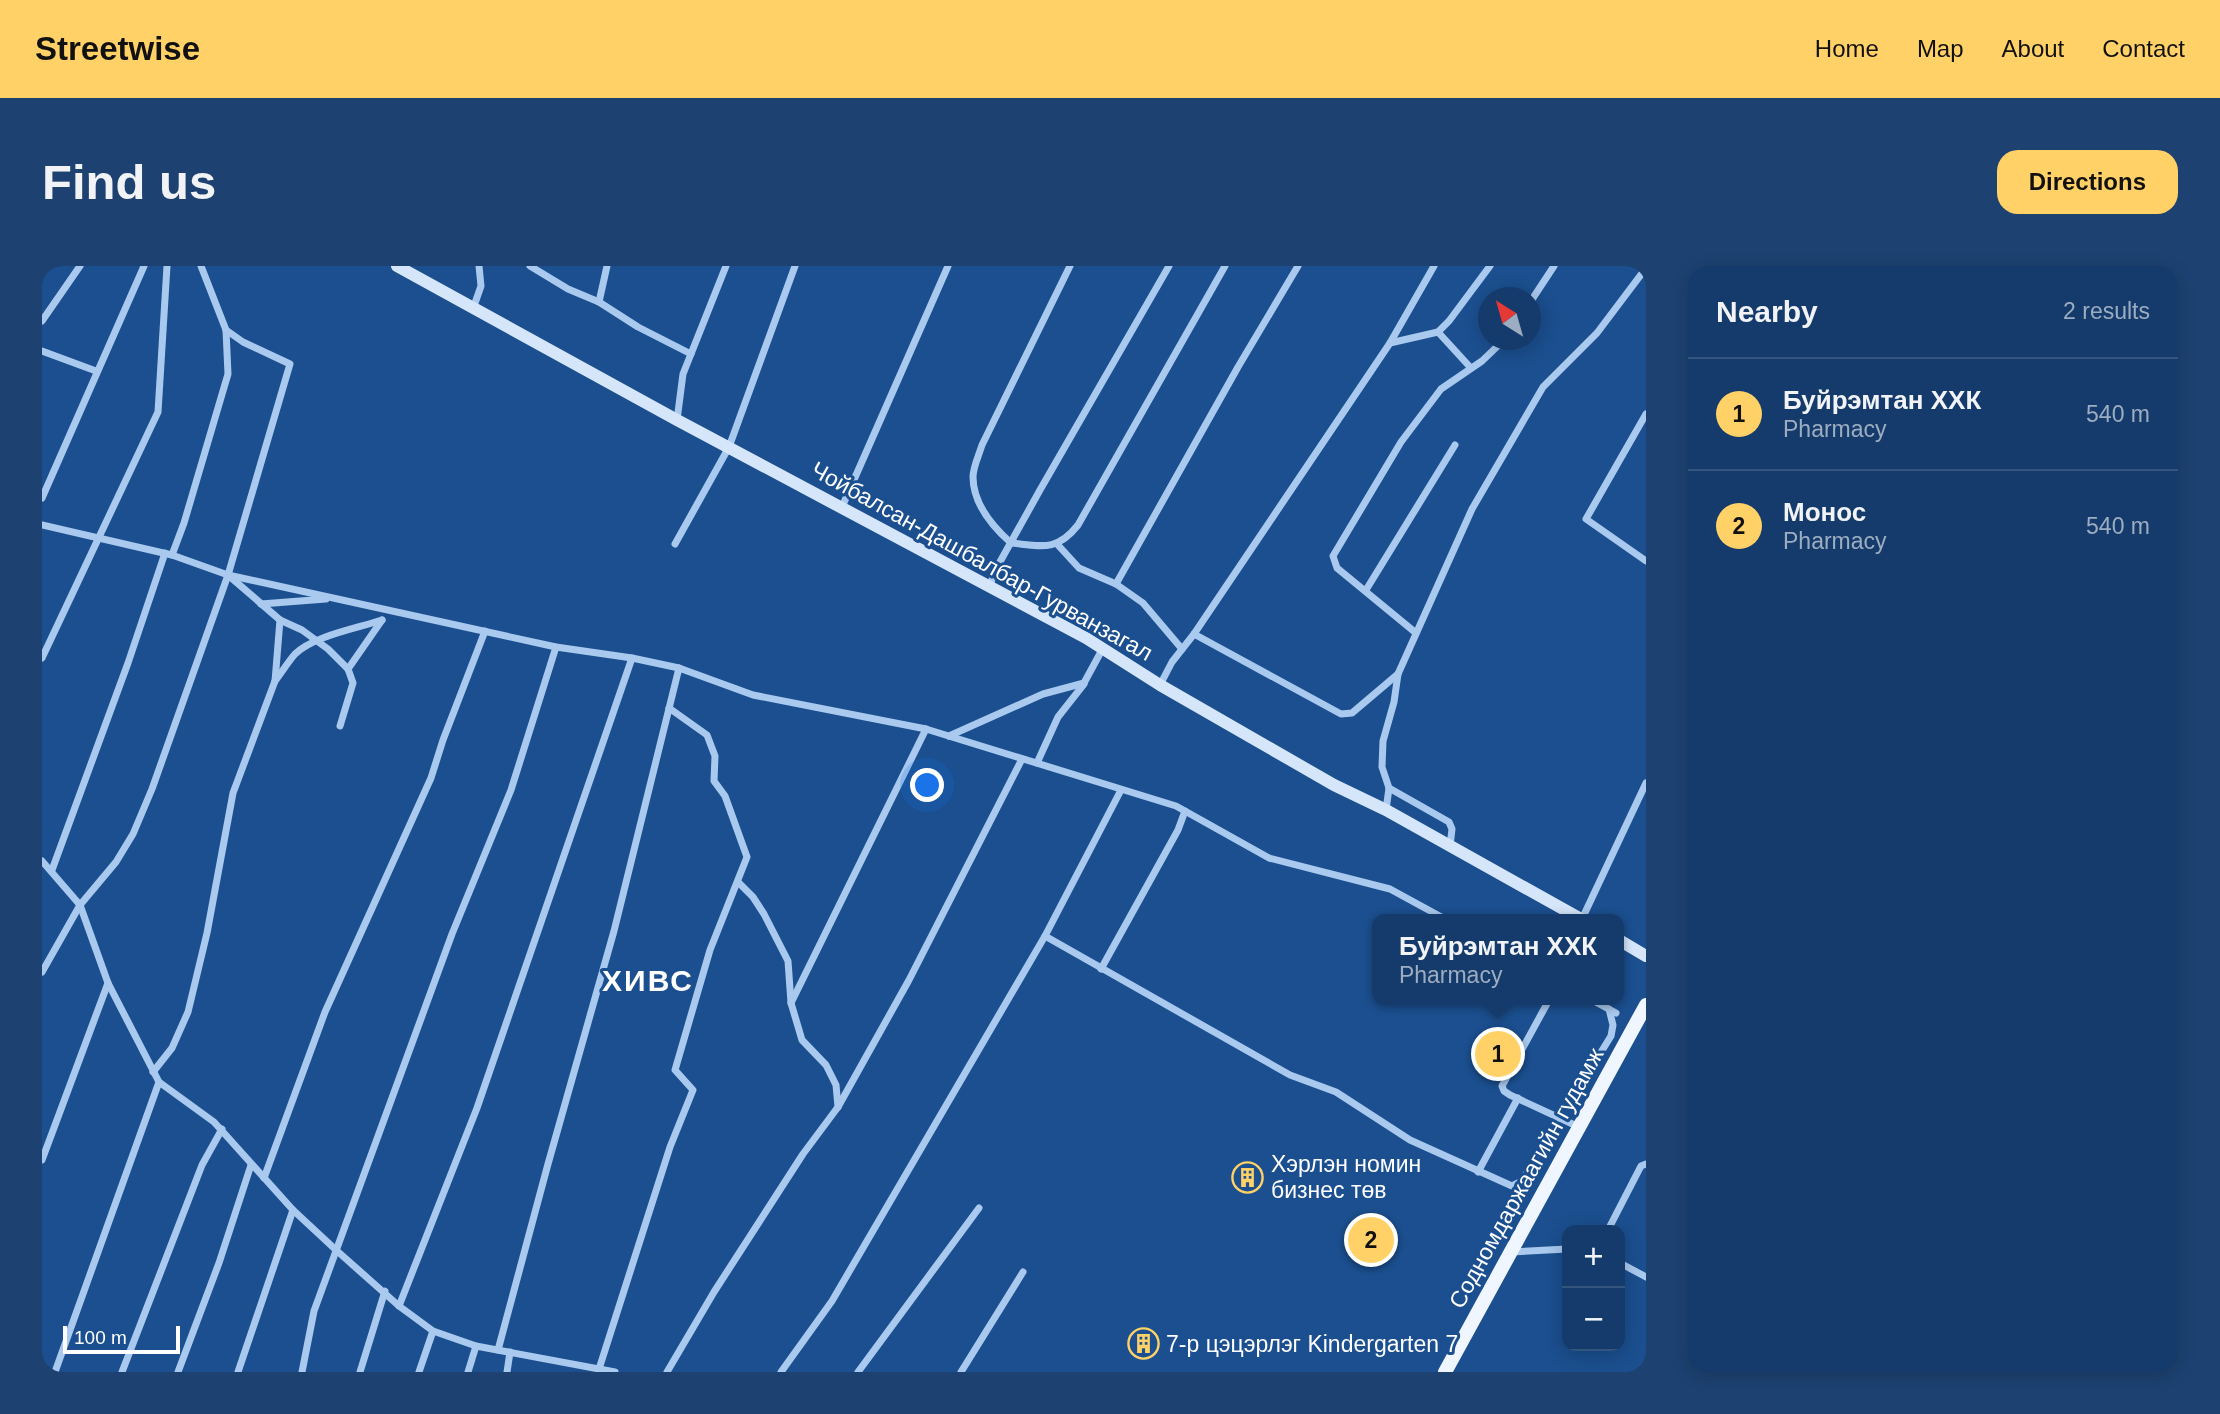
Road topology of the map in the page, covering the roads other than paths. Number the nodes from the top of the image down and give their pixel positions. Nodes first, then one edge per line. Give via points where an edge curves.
1 (80, 266) edge
2 (144, 266) edge
3 (167, 266) edge
4 (201, 266) edge
5 (397, 266) edge
6 (479, 266) edge
7 (530, 266) edge
8 (542, 266) edge
9 (607, 266) edge
10 (726, 266) edge
11 (796, 266) edge
12 (948, 266) edge
13 (1070, 266) edge
14 (1170, 266) edge
15 (1225, 266) edge
16 (1297, 266) edge
17 (1434, 266) edge
18 (1490, 266) edge
19 (1554, 266) edge
20 (1646, 268) edge
21 (551, 279) junction
22 (1540, 287) edge
23 (599, 302) junction
24 (474, 306) junction
25 (42, 321) edge
26 (226, 330) junction
27 (1438, 332) junction
28 (1390, 343) junction
29 (1494, 350) edge
30 (42, 351) edge
31 (691, 354) junction
32 (1470, 367) junction
33 (96, 371) junction
34 (1646, 414) edge
35 (677, 419) junction
36 (1455, 445) dead end
37 (729, 447) junction
38 (42, 498) edge
39 (842, 507) junction
40 (42, 525) edge
41 (99, 538) junction
42 (1010, 543) junction
43 (675, 544) dead end
44 (1057, 544) junction
45 (168, 554) junction
46 (1645, 559) edge
47 (228, 575) junction
48 (1116, 584) junction
49 (990, 585) junction
50 (1366, 590) junction
51 (334, 599) junction
52 (261, 604) junction
53 (390, 610) junction
54 (280, 620) junction
55 (382, 621) junction
56 (485, 631) junction
57 (1416, 633) junction
58 (1194, 634) junction
59 (317, 641) junction
60 (556, 647) junction
61 (1103, 649) junction
62 (1182, 649) junction
63 (42, 658) edge
64 (632, 658) junction
65 (348, 668) junction
66 (679, 668) junction
67 (1398, 674) junction
68 (275, 681) junction
69 (1084, 683) junction
70 (1160, 685) junction
71 (669, 708) junction
72 (340, 726) dead end
73 (926, 729) junction
74 (948, 736) junction
75 (1022, 759) junction
76 (1037, 763) junction
77 (1646, 783) edge
78 (1389, 788) junction
79 (1121, 790) junction
80 (1386, 810) junction
81 (1185, 811) junction
82 (1450, 846) junction
83 (42, 861) edge
84 (52, 870) junction
85 (738, 882) junction
86 (80, 905) junction
87 (1436, 914) edge
88 (1573, 914) edge
89 (1584, 914) edge
90 (1045, 936) junction
91 (1624, 943) edge
92 (1646, 956) edge
93 (1101, 969) junction
94 (42, 972) edge
95 (108, 983) junction
96 (791, 1003) junction
97 (1546, 1005) edge
98 (1601, 1005) edge
99 (1646, 1005) edge
100 (153, 1072) junction
101 (1587, 1075) dead end
102 (159, 1082) junction
103 (1518, 1098) junction
104 (838, 1107) junction
105 (1558, 1117) junction
106 (1580, 1127) junction
107 (222, 1129) junction
108 (42, 1160) edge
109 (1646, 1164) edge
110 (251, 1165) junction
111 (1479, 1172) junction
112 (264, 1178) junction
113 (979, 1208) dead end
114 (293, 1210) junction
115 (1611, 1225) edge
116 (1562, 1249) edge
117 (336, 1250) junction
118 (1512, 1252) junction
119 (1625, 1266) edge
120 (1023, 1272) dead end
121 (1646, 1276) edge
122 (384, 1291) junction
123 (400, 1306) junction
124 (433, 1331) junction
125 (476, 1346) junction
126 (498, 1350) junction
127 (510, 1352) junction
128 (587, 1369) edge
129 (598, 1369) junction
130 (55, 1372) edge
131 (122, 1372) edge
132 (178, 1372) edge
133 (238, 1372) edge
134 (303, 1372) edge
135 (360, 1372) edge
136 (419, 1372) edge
137 (468, 1372) edge
138 (507, 1372) edge
139 (615, 1372) edge
140 (667, 1372) edge
141 (781, 1372) edge
142 (859, 1372) edge
143 (961, 1372) edge
144 (1445, 1372) edge

1 - 25 street
2 - 33 street
3 - 41 street via 158,412
4 - 26 street
5 - 24 street, Чойбалсан-Дашбалбар-Гурванзагал
6 - 24 street via 481,286
7 - 21 street
8 - 21 street
9 - 23 street
10 - 31 street
11 - 37 street
12 - 39 street
13 - 42 street via 982,445 973,475 987,517
14 - 42 street
15 - 44 street via 1078,525
16 - 48 street
17 - 28 street
18 - 27 street
19 - 22 street
20 - 57 street via 1597,333 1543,387 1472,509
21 - 23 street
23 - 31 street
24 - 35 street, Чойбалсан-Дашбалбар-Гурванзагал
26 - 45 street via 228,374 184,523
26 - 47 street via 290,364
27 - 28 street
27 - 32 street
28 - 58 street
29 - 32 street
30 - 33 street
31 - 35 street via 682,374
32 - 50 street via 1440,389 1401,442 1337,547 1333,556 1337,568
33 - 38 street
34 - 46 street via 1586,519
35 - 37 street, Чойбалсан-Дашбалбар-Гурванзагал
36 - 50 street
37 - 39 street, Чойбалсан-Дашбалбар-Гурванзагал
37 - 43 street
39 - 49 street, Чойбалсан-Дашбалбар-Гурванзагал
40 - 41 street
41 - 45 street
41 - 63 street
42 - 44 street
42 - 49 street
44 - 48 street via 1079,568
45 - 47 street
45 - 84 street
47 - 51 street
47 - 52 street
47 - 86 street via 134,834
48 - 62 street via 1143,603
49 - 61 street, Чойбалсан-Дашбалбар-Гурванзагал
50 - 57 street
51 - 52 street
51 - 53 street
52 - 54 street
53 - 55 street
53 - 56 street
54 - 59 street
54 - 68 street
55 - 59 street
55 - 65 street
56 - 60 street
56 - 112 street via 431,778 325,1012
57 - 67 street
58 - 62 street
58 - 67 street via 1341,714 1352,713
59 - 65 street
59 - 68 street via 295,654
60 - 64 street
60 - 117 street via 511,790
61 - 69 street
61 - 70 street, Чойбалсан-Дашбалбар-Гурванзагал
62 - 70 street
64 - 66 street
64 - 123 street via 477,1108
65 - 72 street via 353,682
66 - 71 street
66 - 73 street via 753,695
67 - 78 street via 1383,741 1382,767
68 - 100 street via 233,793 188,1012 172,1048
69 - 74 street via 1043,694
69 - 76 street via 1058,717
70 - 80 street, Чойбалсан-Дашбалбар-Гурванзагал
71 - 85 street via 707,735 715,756 714,781 725,796 747,857
71 - 126 street via 614,931
73 - 74 street
73 - 96 street
74 - 75 street
75 - 76 street
75 - 104 street
76 - 79 street
77 - 89 street
78 - 80 street
78 - 82 street via 1449,822
79 - 81 street
79 - 90 street
80 - 82 street, Чойбалсан-Дашбалбар-Гурванзагал
81 - 87 street via 1269,858 1390,889
81 - 93 street
82 - 88 street, Чойбалсан-Дашбалбар-Гурванзагал
83 - 84 street
84 - 86 street
85 - 96 street via 764,914 788,961
85 - 129 street via 710,950 675,1070 693,1090
86 - 94 street
86 - 95 street
90 - 93 street
90 - 141 street via 832,1301
91 - 92 street
93 - 111 street via 1260,1059 1308,1084 1336,1092 1410,1140
95 - 100 street
95 - 108 street
96 - 104 street via 802,1040 826,1065 836,1085
97 - 103 street via 1502,1086
98 - 101 street via 1612,1011 1611,1036
99 - 106 main road, Содномдаржаагийн гудамж
100 - 102 street
102 - 107 street
102 - 130 street
103 - 105 street
103 - 111 street
104 - 140 street via 803,1154
105 - 106 street
105 - 111 street via 1522,1181 1512,1186
106 - 118 main road, Содномдаржаагийн гудамж
107 - 110 street
107 - 131 street via 202,1165
109 - 115 street
110 - 112 street
110 - 132 street
112 - 114 street
113 - 142 street
114 - 117 street
114 - 133 street
116 - 118 street
117 - 122 street
117 - 134 street via 314,1311
118 - 144 main road, Содномдаржаагийн гудамж
119 - 121 street
120 - 143 street
122 - 123 street
122 - 135 street
123 - 124 street
124 - 125 street
124 - 136 street
125 - 126 street
125 - 137 street
126 - 127 street
127 - 128 street
127 - 138 street
128 - 129 street
129 - 139 street

